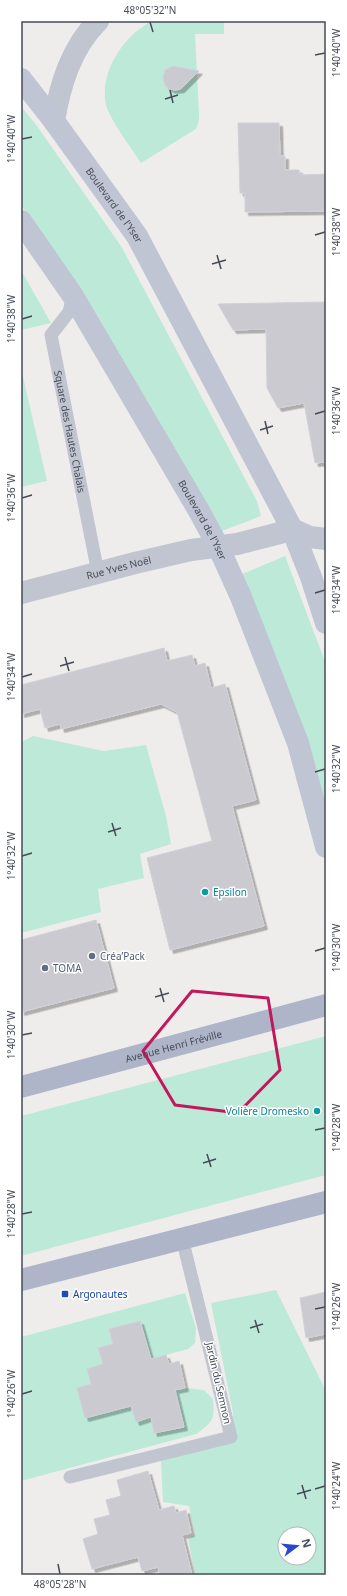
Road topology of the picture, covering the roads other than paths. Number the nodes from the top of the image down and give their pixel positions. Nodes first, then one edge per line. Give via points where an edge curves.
1 (98, 21) edge
2 (21, 78) edge
3 (54, 121) junction
4 (21, 221) edge
5 (73, 296) junction
6 (292, 529) junction
7 (326, 538) edge
8 (218, 546) junction
9 (98, 573) junction
10 (21, 593) edge
11 (326, 623) edge
12 (326, 847) edge
13 (326, 1005) edge
14 (21, 1087) edge
15 (326, 1202) edge
16 (182, 1238) junction
17 (21, 1280) edge
18 (70, 1477) dead end

1 - 3 street via 76,48 58,97
2 - 3 main road, Boulevard de l'Yser
3 - 6 main road, Boulevard de l'Yser via 137,236
4 - 5 main road, Boulevard de l'Yser
5 - 8 main road, Boulevard de l'Yser
5 - 9 lane, Square des Hautes Chalais via 68,312 51,335
6 - 7 street via 310,537
6 - 8 street, Rue Yves Noël via 237,544
6 - 11 main road, Boulevard de l'Yser
8 - 9 street, Rue Yves Noël via 191,550
8 - 12 main road, Boulevard de l'Yser via 241,597 298,743
9 - 10 street, Rue Yves Noël
13 - 14 main road, Avenue Henri Fréville
15 - 16 main road
16 - 17 main road
16 - 18 lane, Jardin du Semnon via 231,1437

